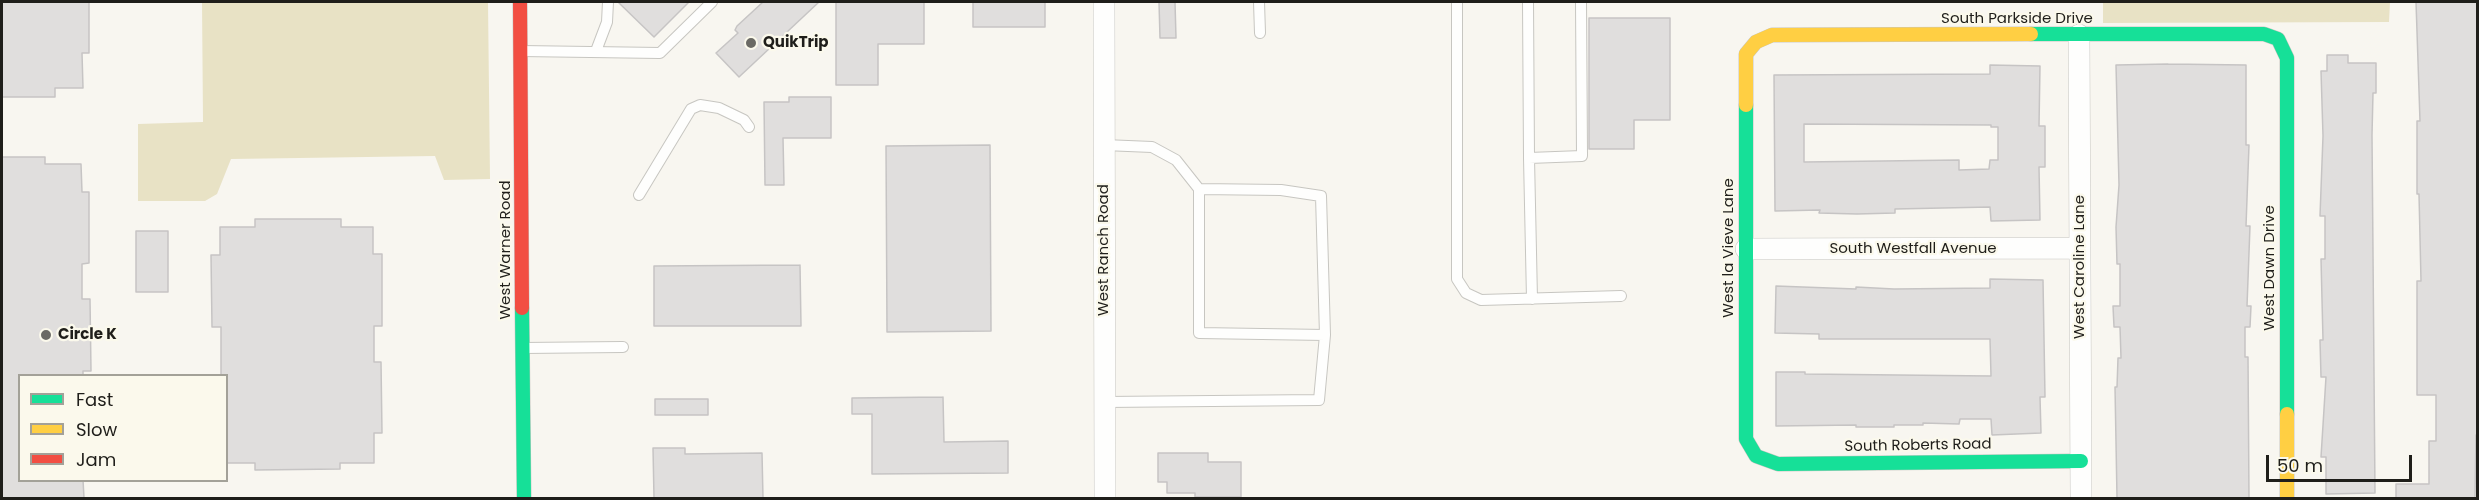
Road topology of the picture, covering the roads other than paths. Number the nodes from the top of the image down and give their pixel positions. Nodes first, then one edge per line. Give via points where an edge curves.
1 (520, 2) edge
2 (608, 2) edge
3 (712, 2) edge
4 (1104, 2) edge
5 (1259, 2) edge
6 (1457, 2) edge
7 (1528, 2) edge
8 (1581, 2) edge
9 (1260, 33) dead end
10 (2079, 35) junction
11 (2278, 39) joint
12 (1756, 42) joint
13 (521, 51) junction
14 (596, 51) junction
15 (748, 127) dead end
16 (1104, 145) junction
17 (1529, 158) junction
18 (1199, 189) junction
19 (639, 195) dead end
20 (2080, 248) junction
21 (1746, 249) junction
22 (1621, 296) dead end
23 (1532, 299) junction
24 (1324, 336) junction
25 (623, 347) dead end
26 (523, 348) junction
27 (1105, 402) junction
28 (1756, 456) joint
29 (2081, 461) junction
30 (524, 498) edge
31 (1105, 498) edge
32 (2081, 498) edge
33 (2287, 498) edge

1 - 13 street, West Warner Road
2 - 14 lane via 607,22
3 - 14 lane via 660,53
4 - 16 street, West Ranch Road
5 - 9 lane
6 - 23 lane via 1457,279 1466,293 1481,300
7 - 17 lane
8 - 17 lane via 1582,156
10 - 11 street, South Parkside Drive via 2264,34
10 - 12 street, South Parkside Drive via 1772,35
10 - 20 street, West Caroline Lane
11 - 33 street, West Dawn Drive via 2287,58
12 - 21 street, West la Vieve Lane via 1746,54
13 - 14 lane
13 - 26 street, West Warner Road
15 - 19 lane via 744,120 719,108 700,105 691,109
16 - 18 lane via 1152,147 1176,160
16 - 27 street, West Ranch Road
17 - 23 lane
18 - 24 lane via 1281,190 1321,196
18 - 24 lane via 1199,333
20 - 21 street, South Westfall Avenue
20 - 29 street, West Caroline Lane
21 - 28 street, West la Vieve Lane via 1746,439
22 - 23 lane
24 - 27 lane via 1319,400
25 - 26 lane
26 - 30 street, West Warner Road
27 - 31 street, West Ranch Road
28 - 29 street, South Roberts Road via 1778,464
29 - 32 street, West Caroline Lane

